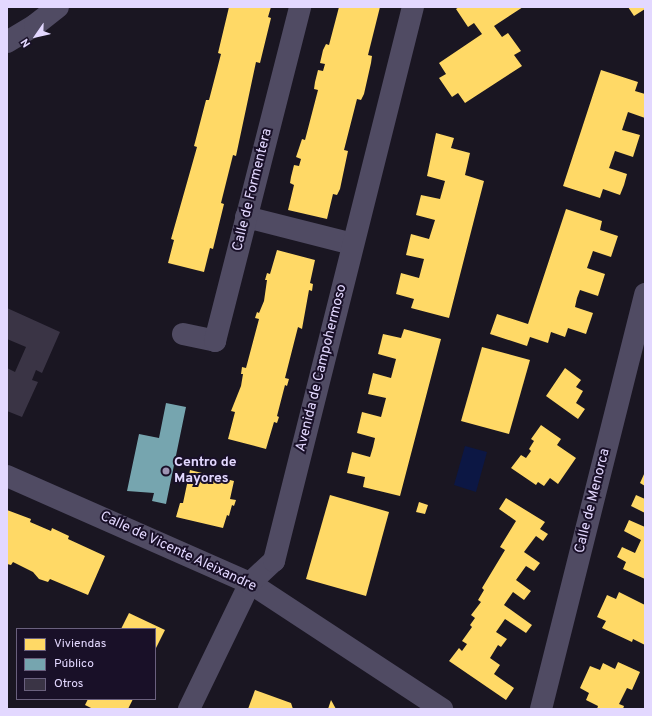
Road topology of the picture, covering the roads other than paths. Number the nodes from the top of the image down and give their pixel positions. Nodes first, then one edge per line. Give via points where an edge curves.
1 (58, 7) edge
2 (300, 7) edge
3 (413, 7) edge
4 (7, 42) edge
5 (246, 218) junction
6 (353, 244) junction
7 (645, 294) edge
8 (182, 334) dead end
9 (7, 476) edge
10 (250, 583) junction
11 (189, 709) edge
12 (442, 709) edge
13 (541, 709) edge

1 - 4 street
2 - 5 street, Calle de Formentera
3 - 6 street, Avenida de Campohermoso
5 - 6 street
5 - 8 street, Calle de Formentera via 215,341
6 - 10 street, Avenida de Campohermoso via 274,561
7 - 13 street, Calle de Menorca
9 - 10 street, Calle de Vicente Aleixandre
10 - 11 street, Avenida de Campohermoso
10 - 12 street, Calle de Vicente Aleixandre

